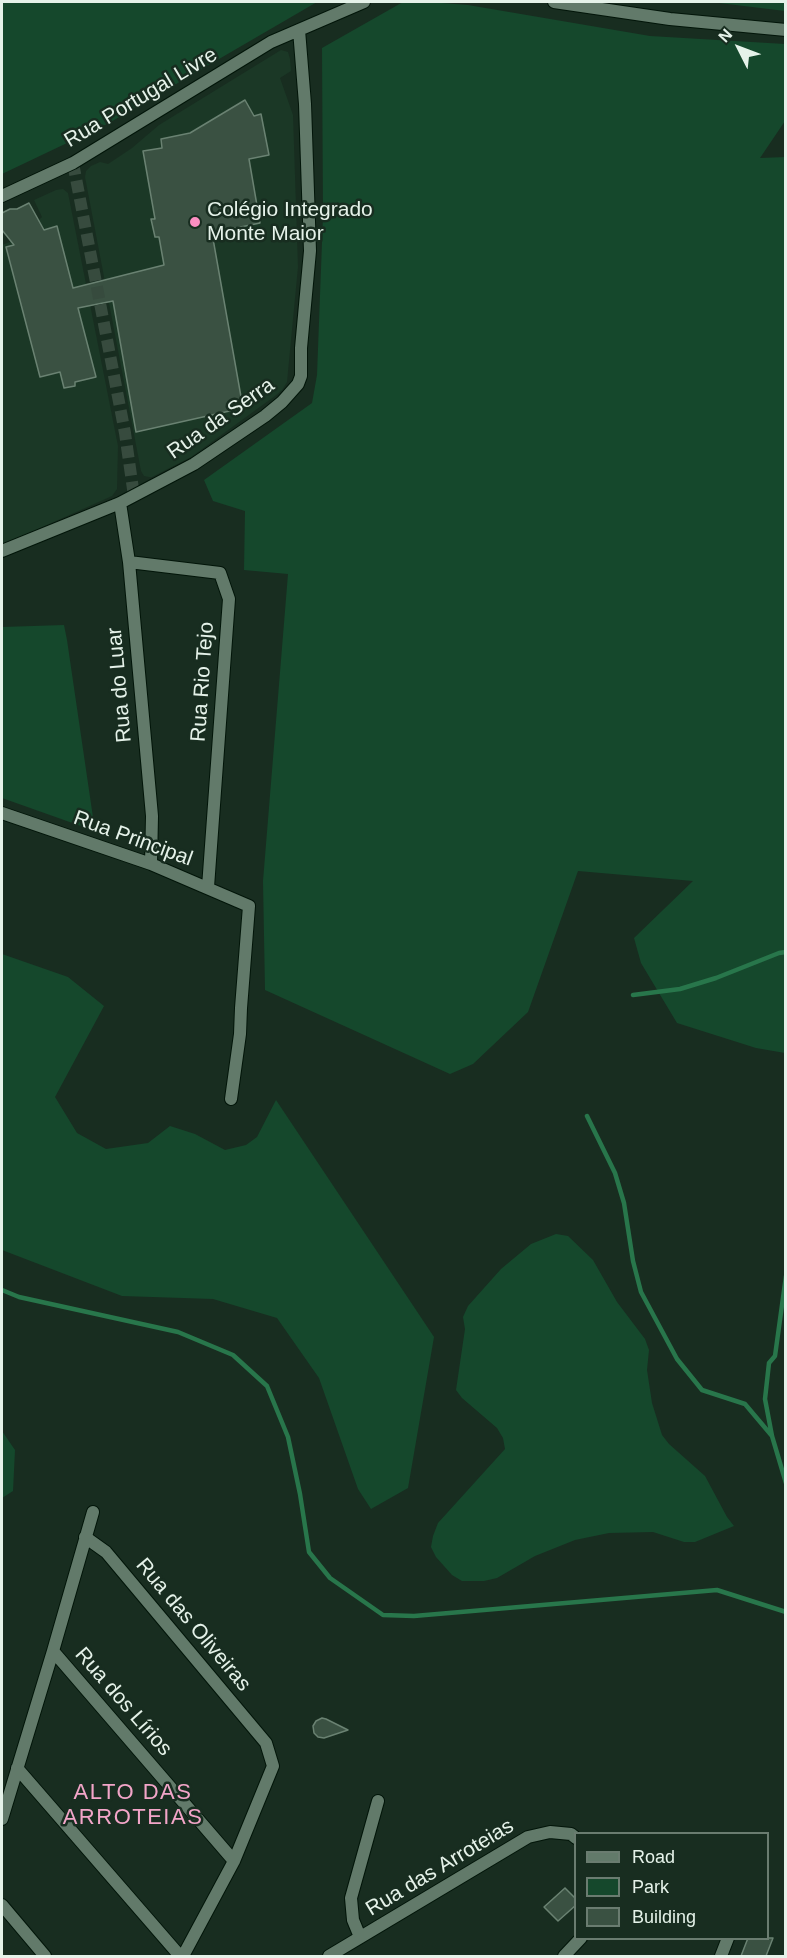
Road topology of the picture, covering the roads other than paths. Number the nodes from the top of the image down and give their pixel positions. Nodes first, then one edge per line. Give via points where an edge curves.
1 (364, 2) edge
2 (555, 2) edge
3 (299, 30) junction
4 (786, 30) edge
5 (2, 196) edge
6 (120, 503) junction
7 (2, 550) edge
8 (129, 562) junction
9 (2, 813) edge
10 (151, 864) junction
11 (207, 887) junction
12 (231, 1100) dead end
13 (93, 1512) dead end
14 (85, 1537) junction
15 (53, 1651) junction
16 (17, 1768) junction
17 (378, 1801) dead end
18 (2, 1819) edge
19 (574, 1836) edge
20 (234, 1861) junction
21 (2, 1905) edge
22 (360, 1937) junction
23 (579, 1940) edge
24 (727, 1940) edge
25 (45, 1956) edge
26 (182, 1956) edge
27 (329, 1956) edge
28 (564, 1956) edge
29 (721, 1956) edge

1 - 3 street, Rua Portugal Livre
2 - 4 street via 670,19
3 - 5 street, Rua Portugal Livre via 271,42 73,164
3 - 6 street, Rua da Serra via 310,251 301,376 293,392 265,416 194,464
6 - 7 street, Rua da Serra
6 - 8 street, Rua do Luar
8 - 10 street, Rua do Luar via 152,816
8 - 11 street, Rua Rio Tejo via 220,573 229,599
9 - 10 street, Rua Principal
10 - 11 street, Rua Principal
11 - 12 street, Rua Principal via 249,906
13 - 14 street
14 - 15 street
14 - 20 street, Rua das Oliveiras via 106,1552 266,1743 273,1766
15 - 16 street
15 - 20 street, Rua dos Lírios
16 - 18 street
16 - 26 street
17 - 22 street via 351,1898
19 - 22 street, Rua das Arroteias via 550,1832 528,1837
20 - 26 street
21 - 25 street
22 - 27 street, Rua das Arroteias
23 - 28 street
24 - 29 street

